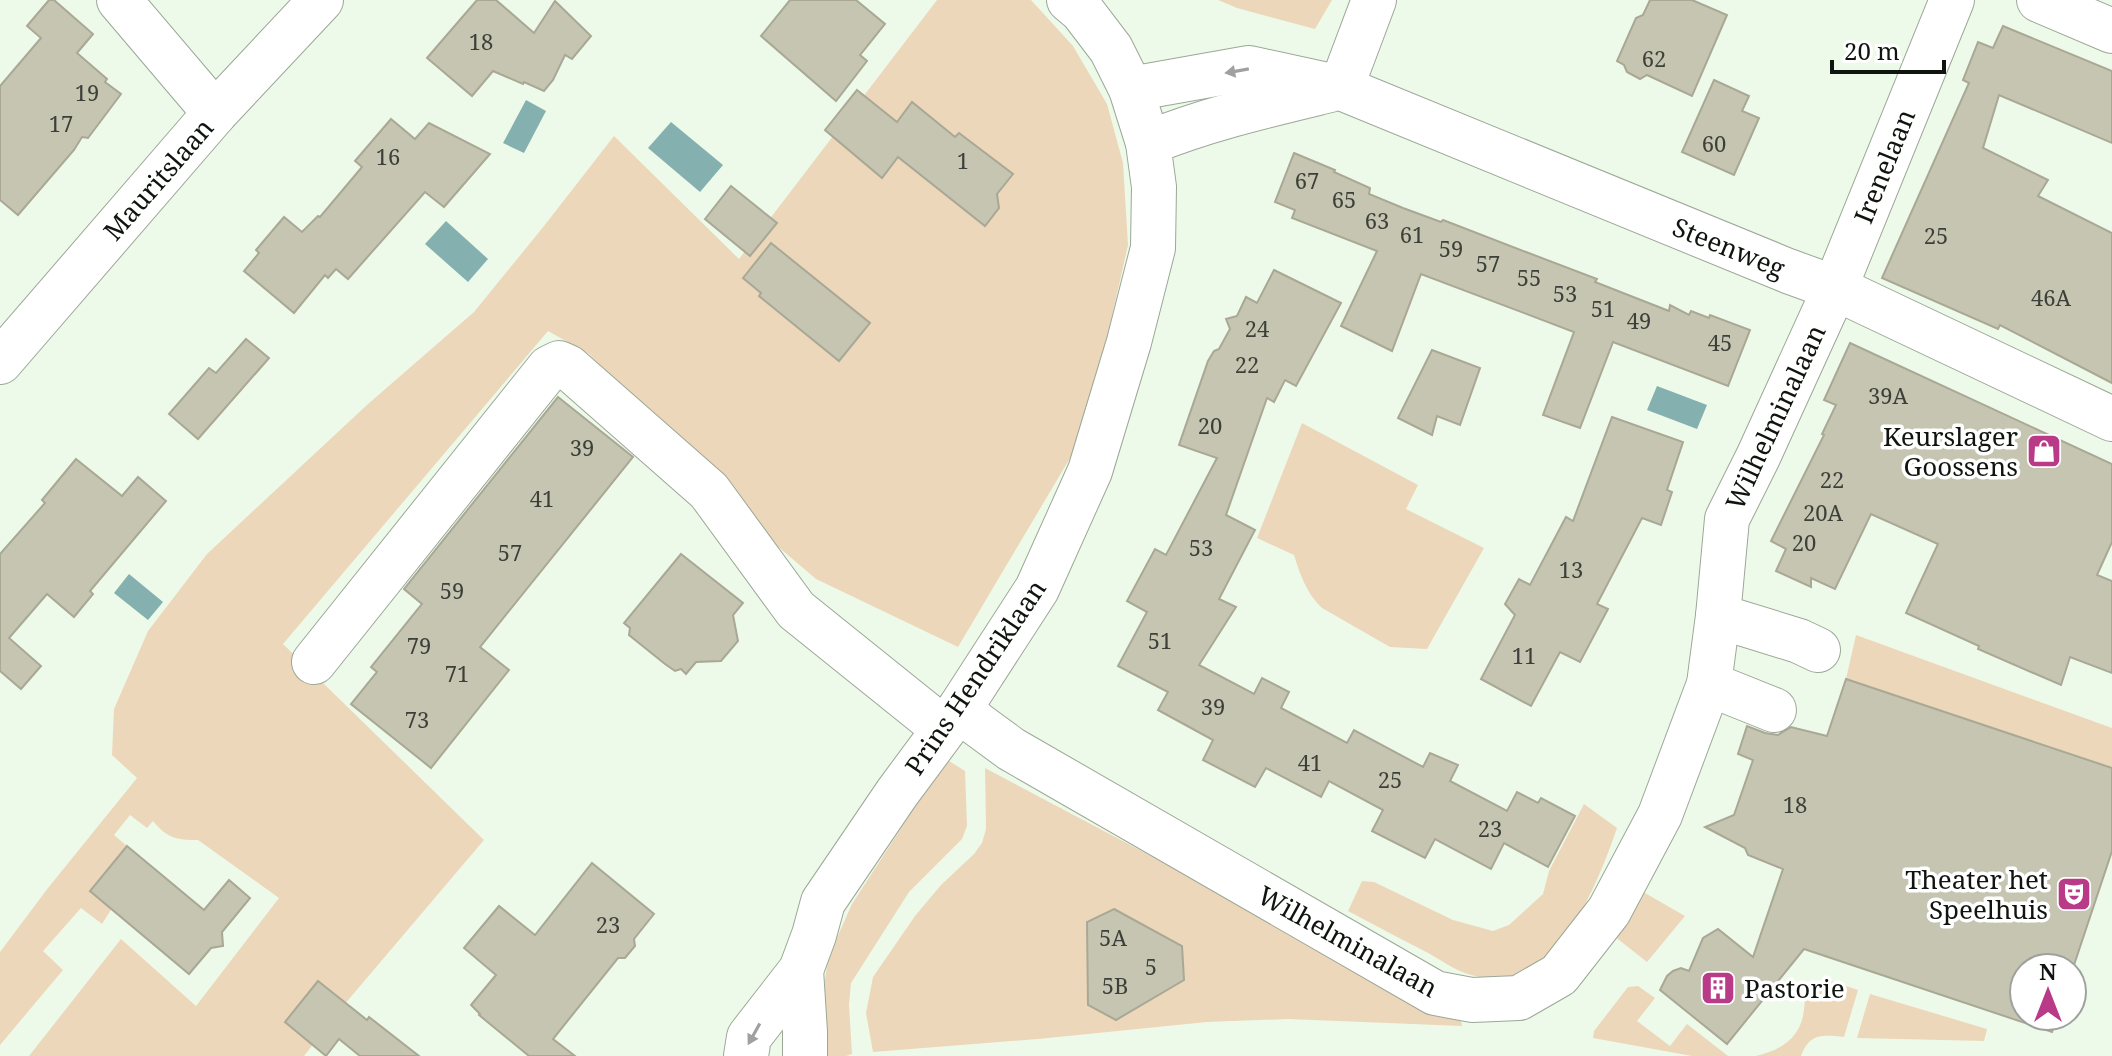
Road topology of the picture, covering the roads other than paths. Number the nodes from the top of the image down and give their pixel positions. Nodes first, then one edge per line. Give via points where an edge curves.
1 (119, 0) edge
2 (321, 0) edge
3 (1069, 0) edge
4 (1374, 0) edge
5 (1952, 0) edge
6 (2039, 0) edge
7 (2112, 31) edge
8 (1341, 88) junction
9 (1131, 89) junction
10 (215, 113) junction
11 (1148, 143) junction
12 (1835, 288) junction
13 (0, 362) edge
14 (2112, 419) edge
15 (1718, 616) junction
16 (1818, 650) dead end
17 (314, 662) dead end
18 (1709, 684) junction
19 (1774, 710) dead end
20 (952, 718) junction
21 (801, 970) junction
22 (746, 1056) edge
23 (805, 1056) edge

1 - 10 street
2 - 10 street, Mauritslaan
3 - 9 street, Prins Hendriklaan via 1111,49
4 - 8 street
5 - 12 street, Irenelaan
6 - 7 street
8 -> 9 street, Steenweg via 1249,68
8 - 11 street via 1190,126
8 - 12 street, Steenweg
9 - 11 street, Prins Hendriklaan
10 - 13 street, Mauritslaan
11 - 20 street, Prins Hendriklaan via 1153,248 1090,471 1037,589
12 - 14 street, Steenweg
12 - 15 street, Wilhelminalaan via 1727,519
15 - 16 street
15 - 18 street, Wilhelminalaan
17 - 20 street, Wilhelminalaan via 549,368 559,363 709,491 796,610
18 - 19 street
18 - 20 street, Wilhelminalaan via 1660,815 1609,911 1559,975 1519,998 1472,1000 1435,993 1011,749 977,724
20 - 21 street, Prins Hendriklaan via 823,902
21 -> 22 street, Prins Hendriklaan via 749,1037
21 - 23 street, Prins Hendriklaan

